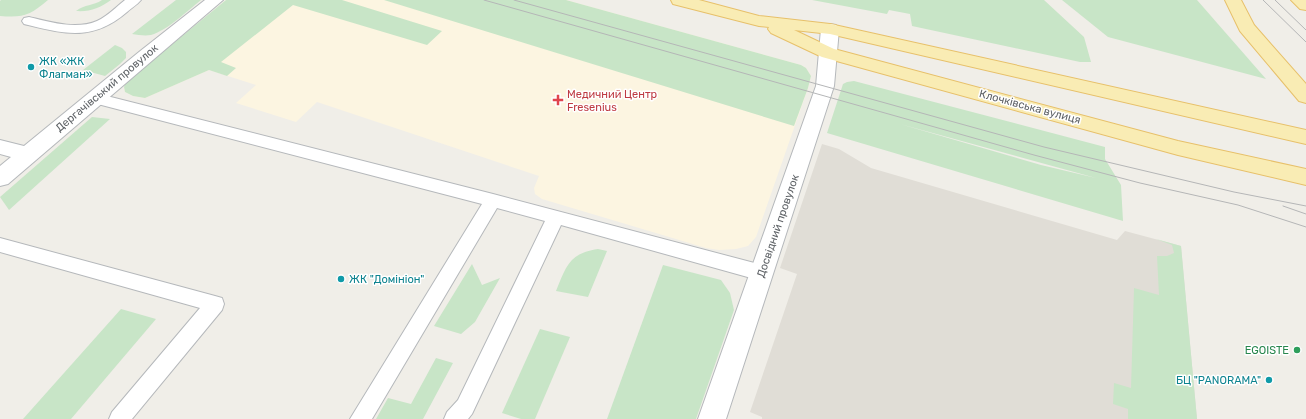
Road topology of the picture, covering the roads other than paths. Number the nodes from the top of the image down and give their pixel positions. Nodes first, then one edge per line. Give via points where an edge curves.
1 (134, 0) edge
2 (215, 0) edge
3 (679, 0) edge
4 (1233, 0) edge
5 (1298, 0) edge
6 (1306, 5) edge
7 (29, 21) dead end
8 (759, 21) junction
9 (830, 29) junction
10 (828, 53) junction
11 (1306, 96) edge
12 (95, 98) junction
13 (1306, 137) edge
14 (0, 147) edge
15 (28, 155) junction
16 (1306, 177) edge
17 (0, 178) edge
18 (493, 200) junction
19 (556, 217) junction
20 (0, 245) edge
21 (762, 273) junction
22 (119, 419) edge
23 (360, 419) edge
24 (454, 419) edge
25 (712, 419) edge

1 - 7 lane via 102,24 87,29
2 - 12 street, Дергачівський провулок
3 - 8 main road, Клочківська вулиця
4 - 11 main road via 1246,27
5 - 6 main road
8 - 9 main road, Клочківська вулиця
8 - 10 main road, Клочківська вулиця
9 - 10 street, Досвідний провулок
9 - 13 main road, Клочківська вулиця
10 - 16 main road, Клочківська вулиця via 1178,148
10 - 21 street, Досвідний провулок via 825,86
12 - 15 street, Дергачівський провулок
12 - 18 lane
14 - 15 street
15 - 17 street, Дергачівський провулок
18 - 19 lane
18 - 23 lane
19 - 21 lane
19 - 24 lane via 466,407
20 - 22 lane via 215,304
21 - 25 street, Досвідний провулок

